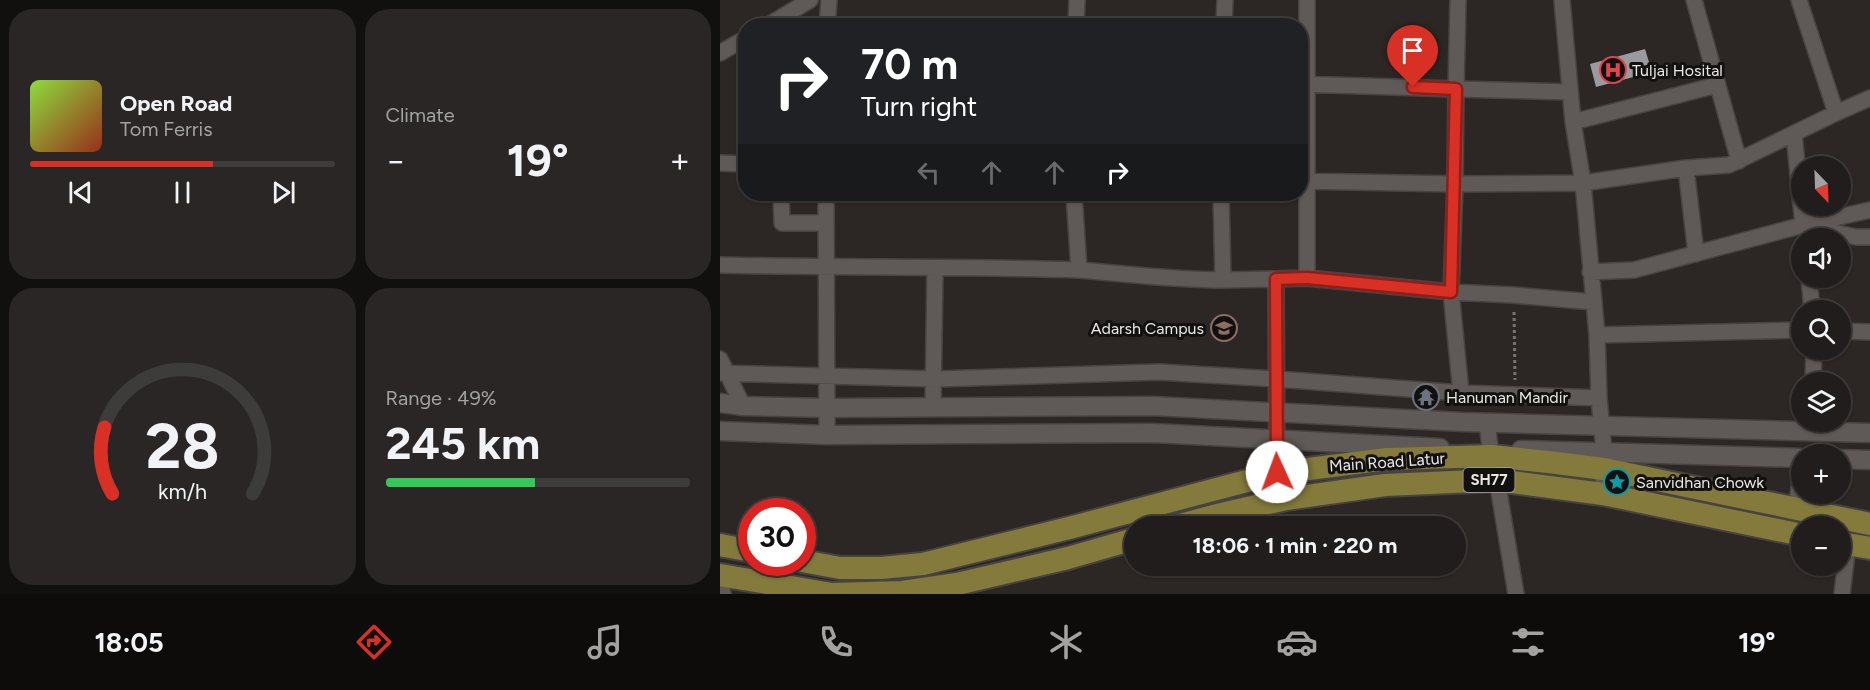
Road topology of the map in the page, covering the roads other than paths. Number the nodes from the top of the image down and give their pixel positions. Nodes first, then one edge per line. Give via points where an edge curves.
1 (810, 0) edge
2 (829, 0) edge
3 (1077, 0) edge
4 (1225, 0) edge
5 (1307, 0) edge
6 (1458, 0) edge
7 (1562, 0) edge
8 (1694, 0) edge
9 (1799, 0) edge
10 (780, 18) edge
11 (828, 18) edge
12 (1076, 18) edge
13 (1224, 18) edge
14 (1306, 18) edge
15 (738, 43) edge
16 (720, 53) edge
17 (1308, 84) edge
18 (1717, 85) junction
19 (1456, 89) junction
20 (1570, 92) junction
21 (1870, 98) edge
22 (1836, 113) junction
23 (1573, 122) junction
24 (1794, 134) junction
25 (1739, 161) junction
26 (720, 163) edge
27 (738, 164) edge
28 (1686, 168) junction
29 (1308, 181) edge
30 (1583, 183) junction
31 (1455, 184) junction
32 (781, 201) edge
33 (826, 201) edge
34 (1074, 201) edge
35 (1221, 201) edge
36 (1305, 201) edge
37 (1870, 210) edge
38 (826, 223) junction
39 (1803, 228) edge
40 (1815, 228) edge
41 (1791, 234) edge
42 (1851, 237) edge
43 (1870, 237) edge
44 (1696, 254) junction
45 (720, 266) edge
46 (826, 268) junction
47 (935, 268) junction
48 (1079, 270) junction
49 (1590, 272) junction
50 (1307, 278) junction
51 (1276, 279) junction
52 (1223, 280) junction
53 (1451, 292) junction
54 (1593, 302) junction
55 (1791, 330) edge
56 (1851, 331) edge
57 (1870, 332) edge
58 (1596, 335) junction
59 (722, 368) edge
60 (827, 375) junction
61 (935, 379) junction
62 (1277, 379) junction
63 (1461, 393) junction
64 (1599, 398) junction
65 (720, 403) edge
66 (743, 406) junction
67 (933, 407) junction
68 (827, 408) junction
69 (1277, 412) junction
70 (1487, 422) junction
71 (1602, 425) junction
72 (1791, 426) edge
73 (720, 431) edge
74 (1851, 431) edge
75 (1870, 433) edge
76 (827, 435) junction
77 (1276, 440) junction
78 (1490, 453) junction
79 (1791, 458) edge
80 (1851, 459) edge
81 (1870, 460) edge
82 (1604, 461) junction
83 (1277, 472) junction
84 (1497, 480) junction
85 (1603, 494) junction
86 (1797, 504) edge
87 (1796, 509) junction
88 (1213, 516) edge
89 (1870, 524) edge
90 (1791, 533) edge
91 (1124, 542) edge
92 (720, 545) edge
93 (1853, 545) edge
94 (738, 548) edge
95 (816, 564) edge
96 (720, 575) edge
97 (723, 594) edge
98 (832, 594) edge
99 (1516, 594) edge
100 (1842, 594) edge

1 - 10 street
2 - 11 street
3 - 12 street
4 - 13 street
5 - 14 street
6 - 19 street
7 - 20 street
8 - 18 street
9 - 22 street
15 - 16 street
17 - 19 street
18 - 23 street
18 - 25 street
19 - 20 street
19 - 31 street
20 - 23 street
21 - 22 street
22 - 24 street
23 - 30 street
24 - 25 street
24 - 39 street
25 - 28 street
26 - 27 street
28 - 30 street
28 - 44 street
29 - 31 street
30 - 31 street
30 - 49 street
31 - 53 street
32 - 38 street via 782,223
33 - 38 street
34 - 48 street
35 - 52 street
36 - 50 street
37 - 40 street
38 - 46 street
41 - 44 street
42 - 43 street
44 - 49 street via 1634,270
45 - 46 street
46 - 47 street
46 - 60 street
47 - 48 street
47 - 61 street
48 - 52 street
49 - 54 street
50 - 51 street
50 - 53 street
51 - 52 street
51 - 62 street
53 - 54 street
53 - 63 street
54 - 58 street
55 - 58 street
56 - 57 street
58 - 64 street
59 - 60 street
59 - 66 street
60 - 61 street
60 - 68 street
61 - 62 street via 1158,372
61 - 67 street
62 - 63 street
62 - 69 street
63 - 64 street
64 - 71 street
65 - 66 street
66 - 68 street
67 - 68 street
67 - 69 street via 1153,406
68 - 76 street
69 - 70 street
69 - 77 street
70 - 71 street
70 - 78 street
71 - 72 street
71 - 82 street
73 - 76 street
74 - 75 street
76 - 77 street via 1153,433
77 - 78 street
77 - 83 street
78 - 82 main road, Main Road Latur / SH77
78 - 83 main road, Main Road Latur / SH77 via 1386,459
79 - 82 street
80 - 81 street
82 - 85 street
82 - 87 main road, Main Road Latur / SH77
83 - 95 main road, Main Road Latur / SH77 via 923,564 840,568
84 - 85 main road, Main Road Latur / SH77
84 - 88 main road, Main Road Latur / SH77 via 1385,485 1286,499
84 - 99 street
85 - 90 main road, Main Road Latur / SH77
86 - 87 street
87 - 89 main road, Main Road Latur / SH77
91 - 98 main road via 957,584 903,592
92 - 94 main road
93 - 100 street
96 - 97 street
96 - 98 main road

